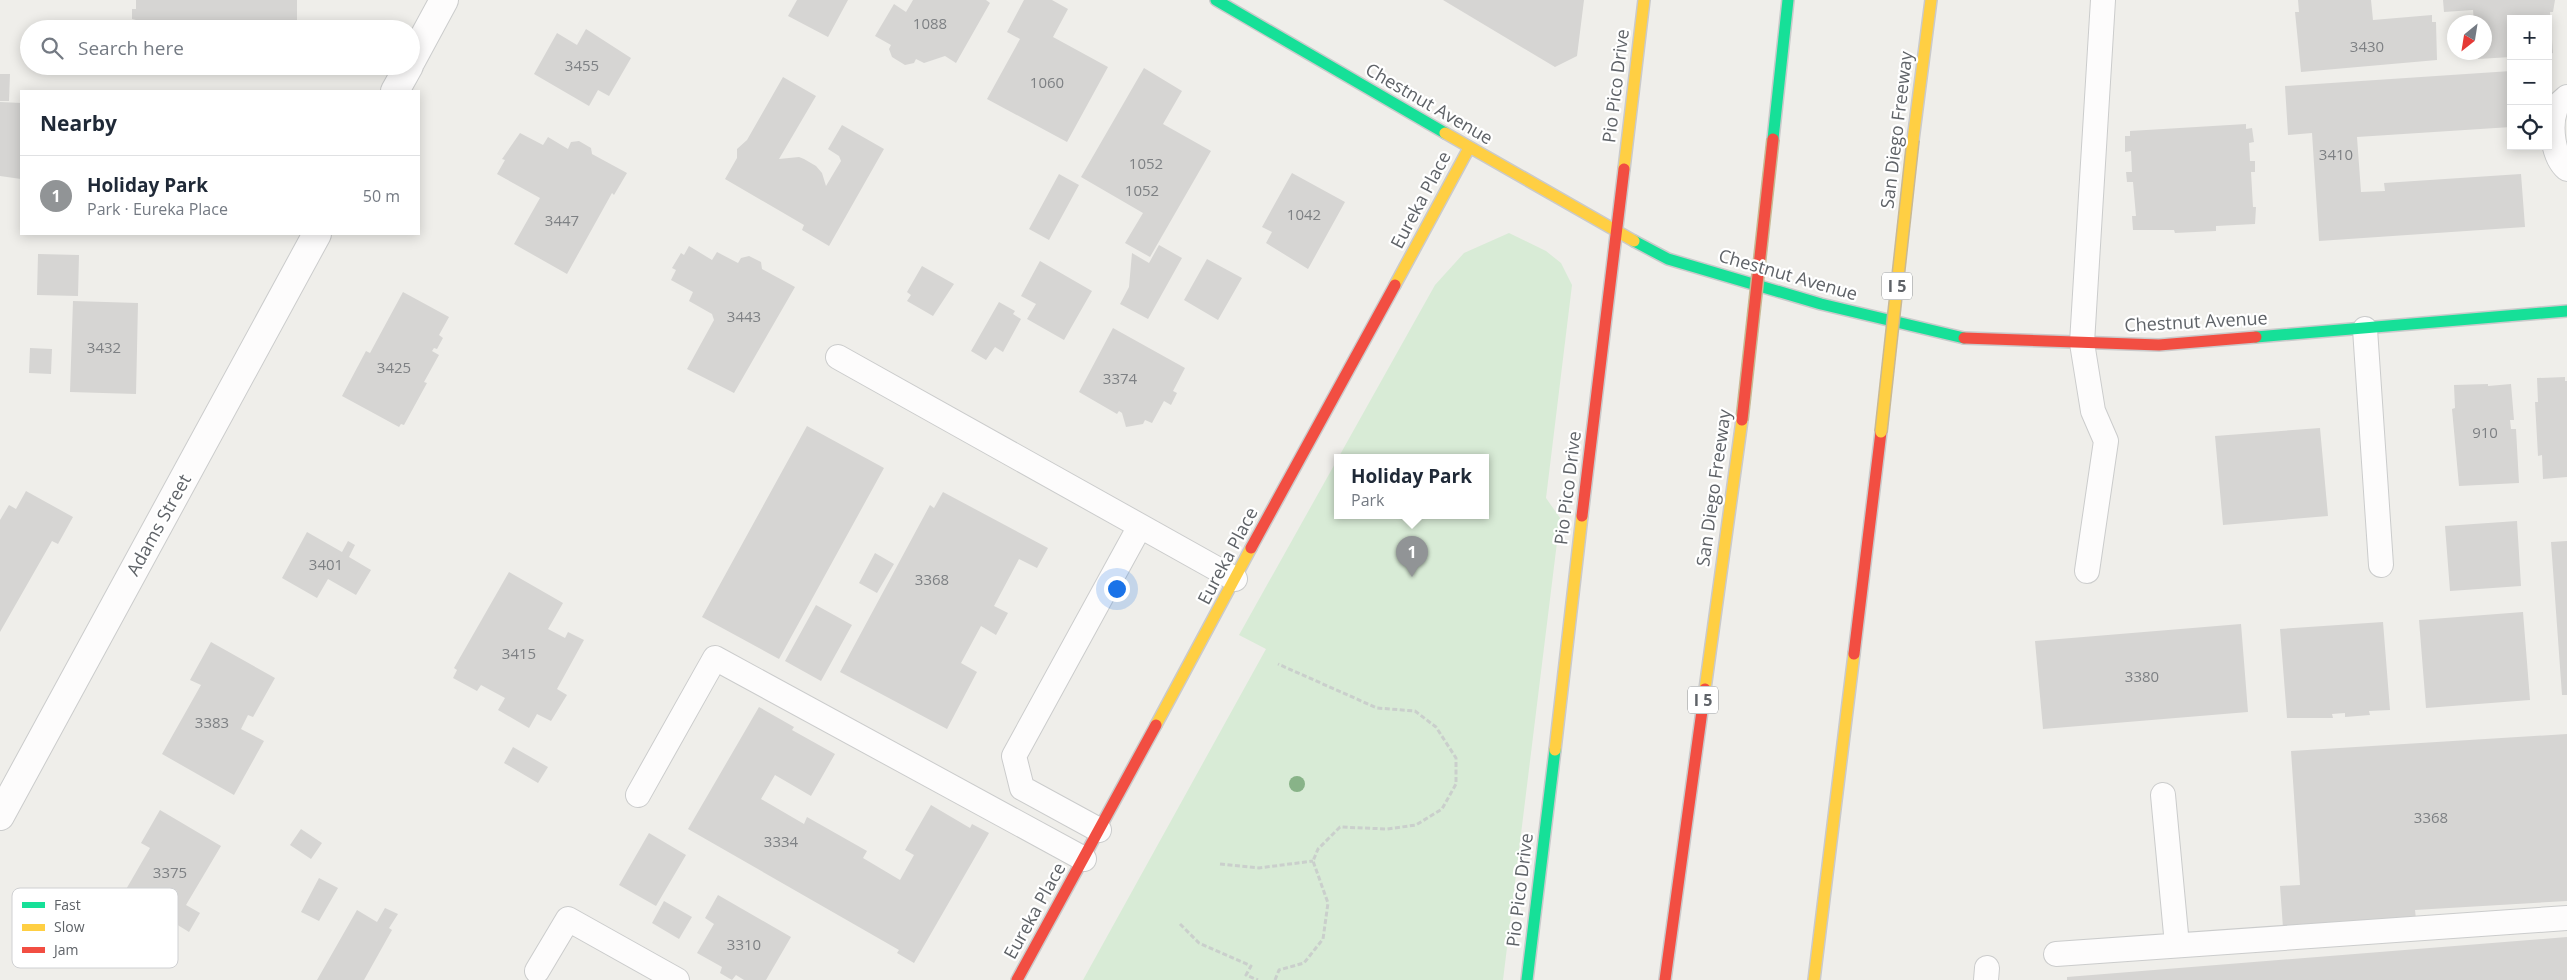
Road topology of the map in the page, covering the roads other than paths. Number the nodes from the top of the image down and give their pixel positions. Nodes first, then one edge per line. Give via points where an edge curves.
1 (444, 0) edge
2 (1216, 0) edge
3 (1644, 0) edge
4 (1788, 0) edge
5 (1930, 0) edge
6 (2103, 0) edge
7 (420, 44) edge
8 (403, 75) edge
9 (396, 90) edge
10 (2567, 97) edge
11 (1469, 148) junction
12 (2567, 169) edge
13 (1615, 232) junction
14 (317, 235) edge
15 (2567, 311) edge
16 (2365, 329) junction
17 (2082, 343) junction
18 (838, 357) dead end
19 (1140, 526) junction
20 (2381, 565) dead end
21 (2087, 571) dead end
22 (1235, 579) junction
23 (638, 795) dead end
24 (2163, 795) dead end
25 (0, 816) edge
26 (1099, 830) junction
27 (1084, 859) junction
28 (2567, 918) edge
29 (2177, 945) junction
30 (2056, 954) dead end
31 (537, 971) dead end
32 (677, 980) edge
33 (1016, 980) edge
34 (1528, 980) edge
35 (1665, 980) edge
36 (1814, 980) edge

1 - 7 street
2 - 11 main road, Chestnut Avenue
3 - 13 main road, Pio Pico Drive
4 - 35 main road, San Diego Freeway / I 5, bridge via 1742,420
5 - 36 main road, San Diego Freeway / I 5, bridge
6 - 17 lane
8 - 9 street
10 - 12 lane via 2556,108 2552,142
11 - 13 main road, Chestnut Avenue
11 - 22 main road, Eureka Place
13 - 17 main road, Chestnut Avenue via 1668,259 1821,304 1957,336
13 - 34 main road, Pio Pico Drive
14 - 25 street, Adams Street
15 - 16 main road, Chestnut Avenue
16 - 17 main road, Chestnut Avenue via 2158,345
16 - 20 lane
17 - 21 lane via 2093,411 2106,441
18 - 19 lane
19 - 22 lane
19 - 26 lane via 1014,756 1022,788
22 - 26 main road, Eureka Place
23 - 27 lane via 715,658
24 - 29 lane
26 - 27 main road, Eureka Place
27 - 33 main road, Eureka Place
28 - 29 lane
29 - 30 lane
31 - 32 lane via 568,918

